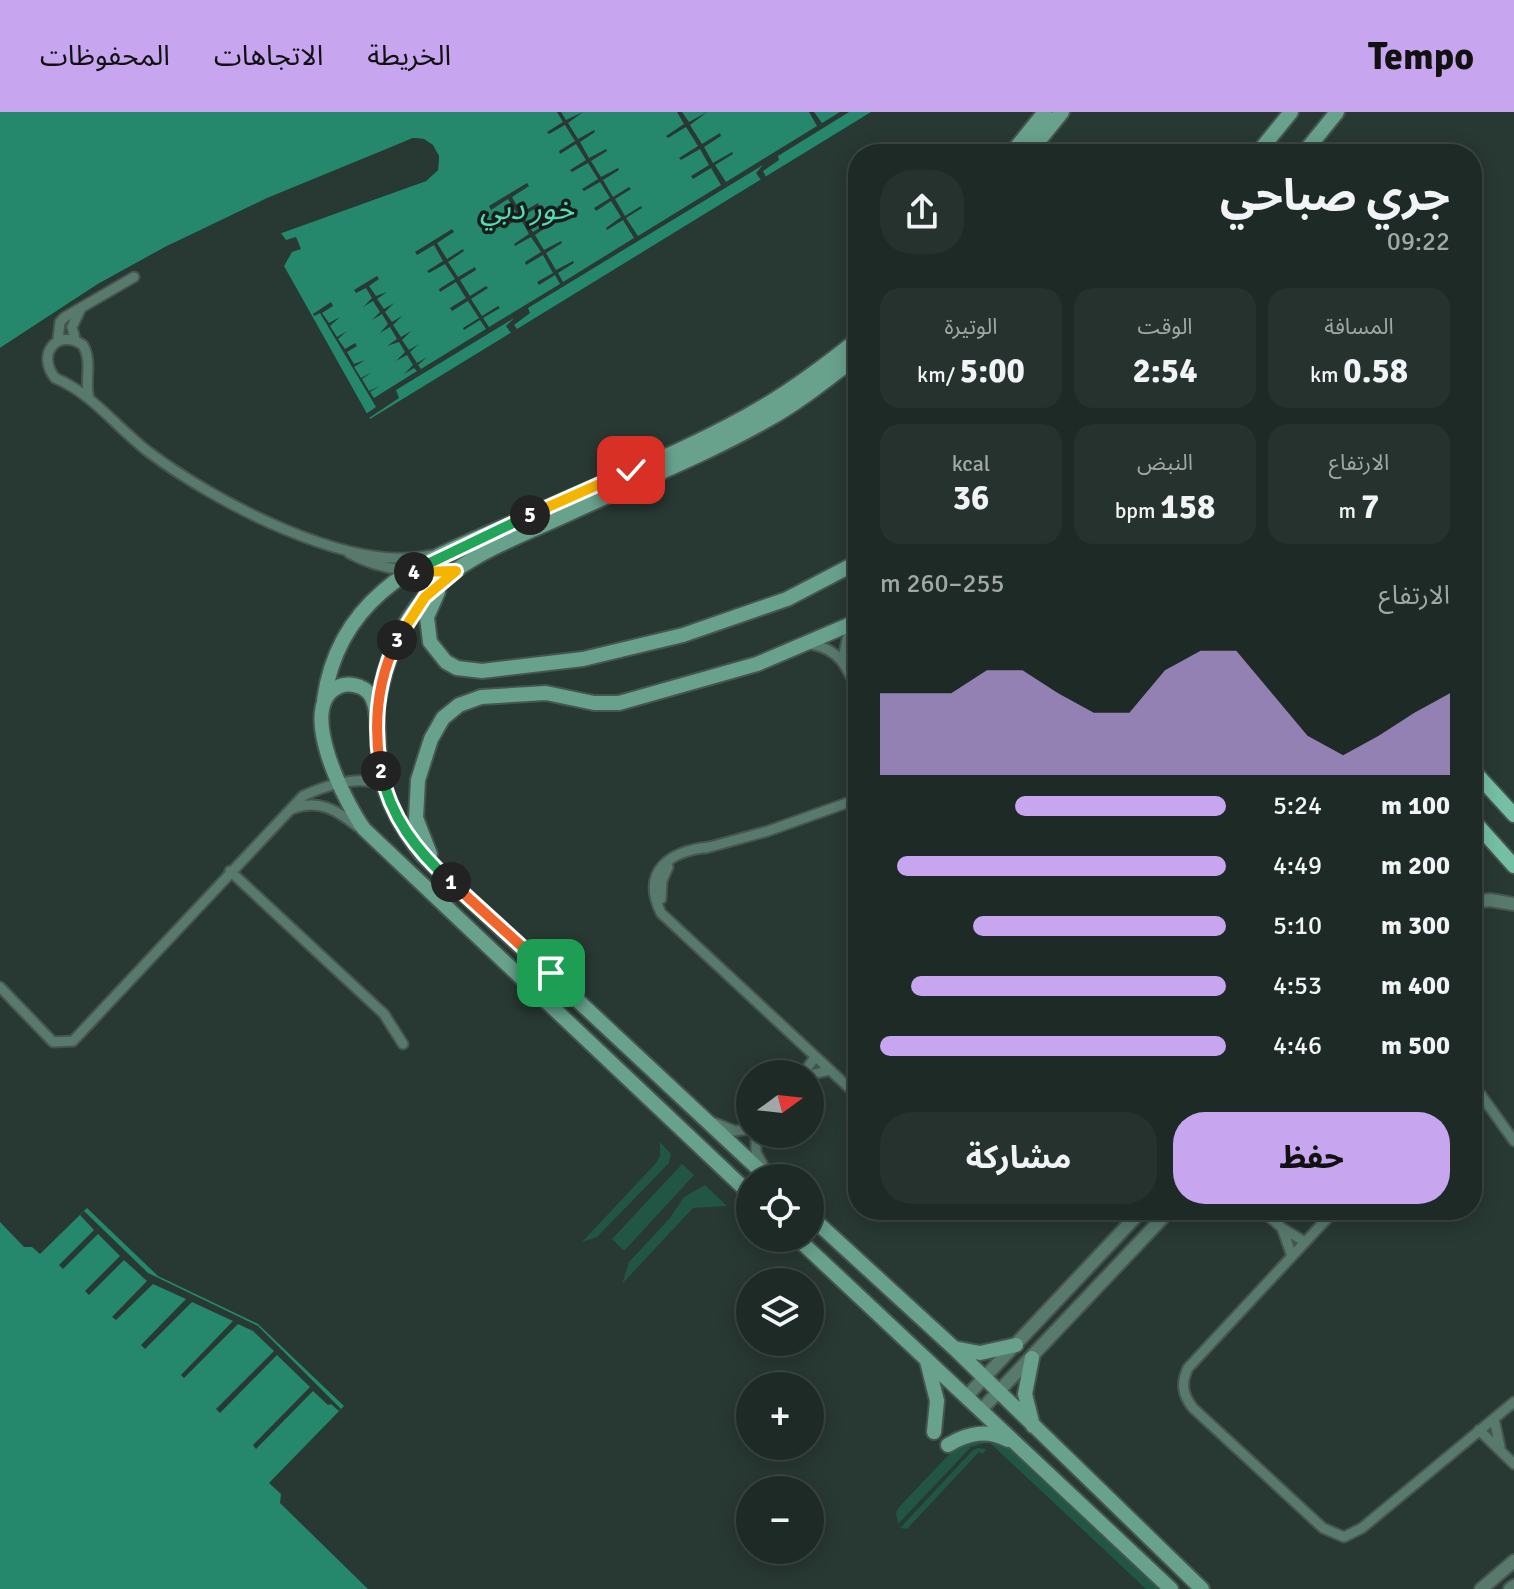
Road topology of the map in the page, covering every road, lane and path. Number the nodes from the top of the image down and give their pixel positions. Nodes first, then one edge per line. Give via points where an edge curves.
1 (1045, 112) edge
2 (1062, 112) edge
3 (1291, 112) edge
4 (1337, 112) edge
5 (1019, 144) edge
6 (1036, 144) edge
7 (1265, 144) edge
8 (1311, 144) edge
9 (134, 277) dead end
10 (82, 307) junction
11 (58, 339) junction
12 (75, 339) junction
13 (848, 347) edge
14 (848, 364) edge
15 (89, 399) junction
16 (468, 543) junction
17 (331, 545) junction
18 (848, 567) edge
19 (456, 571) junction
20 (411, 572) junction
21 (848, 627) edge
22 (848, 637) edge
23 (810, 644) junction
24 (843, 659) junction
25 (848, 670) edge
26 (324, 702) junction
27 (377, 711) junction
28 (1482, 780) edge
29 (337, 784) junction
30 (385, 786) junction
31 (848, 803) edge
32 (286, 812) junction
33 (1514, 815) edge
34 (1482, 830) edge
35 (377, 843) junction
36 (1514, 866) edge
37 (230, 871) junction
38 (443, 875) junction
39 (1482, 901) edge
40 (1514, 904) edge
41 (0, 987) edge
42 (403, 1044) dead end
43 (815, 1057) junction
44 (813, 1060) edge
45 (830, 1070) junction
46 (824, 1072) edge
47 (848, 1087) edge
48 (1482, 1096) edge
49 (688, 1104) junction
50 (736, 1129) edge
51 (1514, 1141) edge
52 (755, 1164) edge
53 (736, 1181) edge
54 (1133, 1220) edge
55 (1161, 1220) edge
56 (1273, 1220) edge
57 (1326, 1220) edge
58 (1282, 1228) junction
59 (824, 1229) edge
60 (1305, 1242) junction
61 (812, 1252) edge
62 (1292, 1256) junction
63 (1016, 1345) junction
64 (954, 1348) junction
65 (926, 1357) junction
66 (1032, 1358) junction
67 (984, 1379) junction
68 (998, 1393) junction
69 (967, 1396) junction
70 (1514, 1402) edge
71 (981, 1410) junction
72 (1494, 1419) junction
73 (1035, 1430) junction
74 (1479, 1430) junction
75 (934, 1432) dead end
76 (948, 1445) dead end
77 (1016, 1445) junction
78 (1500, 1447) junction
79 (1514, 1464) edge
80 (1514, 1561) edge
81 (1171, 1589) edge
82 (1202, 1589) edge
83 (1481, 1589) edge

1 - 5 main road
2 - 6 main road
3 - 7 main road
4 - 8 main road
9 - 10 street
10 - 11 street via 60,322
10 - 12 street via 72,327
11 - 12 street
11 - 15 street via 48,350 49,370
12 - 15 street via 88,354
13 - 16 main road via 737,421
14 - 19 main road via 768,420
15 - 17 street via 150,453 199,486 276,525
16 - 17 street via 398,559
16 - 20 main road
17 - 20 street via 380,566
18 - 19 main road via 787,599 683,635 583,659 482,671 446,662 430,642 430,605
19 - 20 street
19 - 27 main road via 425,597 401,631 385,668
20 - 26 main road via 385,589 353,622 334,658
21 - 23 main road
22 - 24 street
23 - 24 street
23 - 38 main road via 730,674 619,703 546,693 481,697 459,705 443,718 431,739 415,798 420,836
24 - 25 street
26 - 27 main road via 336,688 354,685 370,694
26 - 29 main road via 324,739
27 - 30 main road
28 - 33 main road
29 - 30 street via 362,781
29 - 32 street via 303,796
29 - 35 main road
30 - 38 main road via 409,838
31 - 43 street via 678,852 656,879 661,913
32 - 35 street via 322,805
32 - 37 street
34 - 36 main road
35 - 53 main road
37 - 41 street via 73,1041 53,1042
37 - 42 street via 384,1014
38 - 49 main road
39 - 40 street
43 - 44 street
43 - 45 street
45 - 46 street
45 - 47 street
48 - 51 street
49 - 50 street via 726,1129
49 - 52 main road
54 - 63 street
55 - 66 street
56 - 58 street
57 - 60 street
58 - 60 street
58 - 62 street
59 - 64 main road
60 - 62 street
61 - 65 main road
62 - 74 street via 1188,1368 1184,1392 1193,1408 1323,1528 1344,1537 1362,1528
63 - 64 main road via 980,1353
63 - 67 street
64 - 67 main road
65 - 69 main road
65 - 75 main road via 937,1401
66 - 68 street
66 - 73 main road via 1025,1394
67 - 68 main road
67 - 69 street
68 - 71 street
68 - 73 main road
69 - 71 main road
70 - 72 street
71 - 77 main road
72 - 74 street
72 - 78 street
73 - 82 main road
74 - 78 street
76 - 77 main road via 975,1433 1004,1437
77 - 81 main road
78 - 79 street
80 - 83 street

